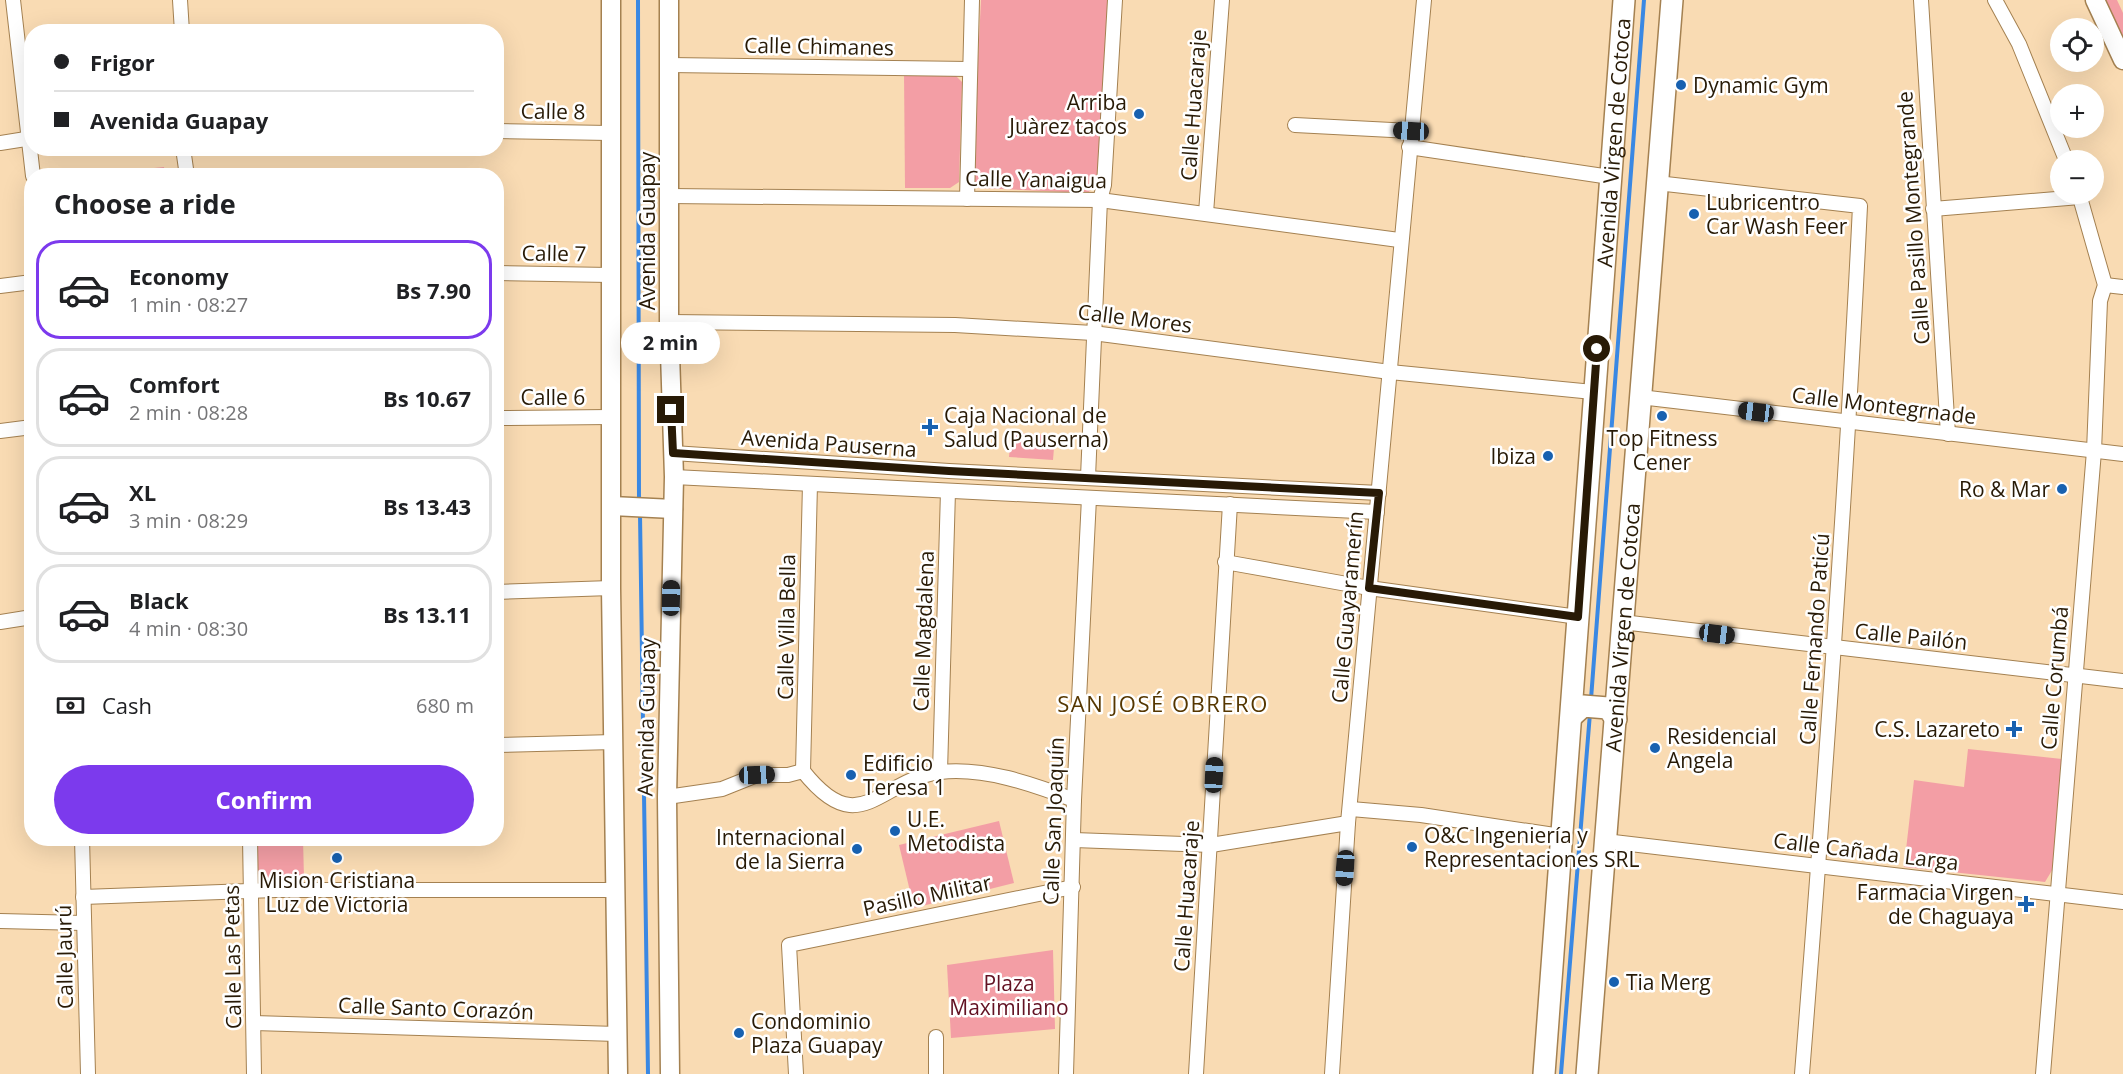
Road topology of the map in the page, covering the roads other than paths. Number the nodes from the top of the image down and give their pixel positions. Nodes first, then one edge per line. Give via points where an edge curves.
1 (13, 0) edge
2 (180, 0) edge
3 (611, 0) edge
4 (669, 0) edge
5 (972, 0) edge
6 (1115, 0) edge
7 (1222, 0) edge
8 (1424, 0) edge
9 (1624, 0) edge
10 (1672, 0) edge
11 (1921, 0) edge
12 (1995, 0) edge
13 (2095, 0) edge
14 (182, 24) edge
15 (2123, 60) edge
16 (669, 65) junction
17 (969, 69) junction
18 (24, 89) edge
19 (1295, 125) dead end
20 (504, 131) edge
21 (1411, 131) junction
22 (609, 133) junction
23 (24, 139) edge
24 (0, 142) edge
25 (1409, 147) junction
26 (2062, 150) edge
27 (1610, 177) junction
28 (1657, 183) junction
29 (669, 196) junction
30 (2050, 198) edge
31 (967, 199) junction
32 (1100, 200) junction
33 (2082, 204) edge
34 (1933, 209) junction
35 (1206, 213) junction
36 (1399, 240) junction
37 (504, 273) edge
38 (610, 275) junction
39 (24, 283) edge
40 (2105, 285) junction
41 (0, 286) edge
42 (2123, 287) edge
43 (669, 322) junction
44 (1093, 333) junction
45 (1390, 372) junction
46 (1593, 392) junction
47 (1640, 397) junction
48 (610, 417) junction
49 (504, 418) edge
50 (1850, 423) junction
51 (24, 428) edge
52 (0, 431) edge
53 (1948, 434) junction
54 (2094, 451) junction
55 (673, 453) junction
56 (2123, 454) edge
57 (880, 467) junction
58 (674, 477) junction
59 (1088, 477) junction
60 (1134, 480) junction
61 (810, 484) junction
62 (879, 487) junction
63 (948, 491) junction
64 (1379, 493) junction
65 (1089, 498) junction
66 (1132, 500) junction
67 (1230, 504) junction
68 (618, 506) junction
69 (673, 509) junction
70 (1377, 512) junction
71 (1225, 562) junction
72 (611, 588) junction
73 (1369, 588) junction
74 (504, 592) edge
75 (1578, 617) junction
76 (24, 618) edge
77 (0, 622) edge
78 (1622, 622) junction
79 (1835, 649) junction
80 (2076, 675) junction
81 (2123, 681) edge
82 (1578, 700) junction
83 (1612, 703) junction
84 (614, 742) junction
85 (504, 745) edge
86 (803, 771) junction
87 (940, 772) junction
88 (667, 797) junction
89 (1074, 800) junction
90 (1349, 816) junction
91 (1561, 836) junction
92 (1074, 840) junction
93 (1605, 841) junction
94 (1210, 845) junction
95 (82, 846) edge
96 (250, 846) edge
97 (1819, 867) junction
98 (1073, 886) junction
99 (615, 890) junction
100 (252, 891) junction
101 (2057, 894) junction
102 (83, 897) junction
103 (2123, 902) edge
104 (0, 921) edge
105 (83, 923) junction
106 (254, 1023) junction
107 (616, 1034) junction
108 (936, 1037) dead end
109 (88, 1074) edge
110 (254, 1074) edge
111 (618, 1074) edge
112 (670, 1074) edge
113 (796, 1074) edge
114 (936, 1074) edge
115 (1066, 1074) edge
116 (1196, 1074) edge
117 (1332, 1074) edge
118 (1544, 1074) edge
119 (1587, 1074) edge
120 (1802, 1074) edge
121 (2043, 1074) edge

1 - 18 street
2 - 14 street
3 - 22 main road, Avenida Guapay
4 - 16 main road, Avenida Guapay
5 - 17 street
6 - 32 street
7 - 35 street, Calle Huacaraje
8 - 21 street, Calle Guayaramerín
9 - 27 main road, Avenida Virgen de Cotoca
10 - 28 main road, Avenida Virgen de Cotoca
11 - 34 street, Calle Pasillo Montegrande
12 - 26 street via 2019,44
13 - 15 main road
16 - 17 street, Calle Chimanes
16 - 29 main road, Avenida Guapay
17 - 31 street
19 - 21 street
20 - 22 street, Calle 8
21 - 25 street, Calle Guayaramerín
22 - 38 main road, Avenida Guapay
23 - 24 street
25 - 27 street
25 - 36 street, Calle Guayaramerín
27 - 46 main road, Avenida Virgen de Cotoca
28 - 47 main road, Avenida Virgen de Cotoca
28 - 50 street, Calle Fernando Paticú via 1860,206
29 - 31 street, Calle Yanaigua
29 - 43 main road, Avenida Guapay
30 - 34 street
31 - 32 street, Calle Yanaigua
32 - 35 street, Calle Yanaigua
32 - 44 street
33 - 40 street, Calle Corumbá
34 - 53 street, Calle Pasillo Montegrande
35 - 36 street, Calle Yanaigua
36 - 45 street, Calle Guayaramerín
37 - 38 street, Calle 7
38 - 48 main road, Avenida Guapay
39 - 41 street
40 - 42 street
40 - 54 street, Calle Corumbá via 2100,301
43 - 44 street, Calle Mores via 955,325
43 - 55 main road, Avenida Guapay
44 - 45 street, Calle Mores
44 - 59 street
45 - 46 street, Calle Mores
45 - 64 street, Calle Guayaramerín
46 - 75 main road, Avenida Virgen de Cotoca
47 - 50 street, Calle Montegrnade
47 - 78 main road, Avenida Virgen de Cotoca
48 - 49 street, Calle 6
48 - 68 main road, Avenida Guapay
50 - 53 street, Calle Montegrnade
50 - 79 street, Calle Fernando Paticú
51 - 52 street
53 - 54 street, Calle Montegrnade
54 - 56 street, Calle Montegrnade
54 - 80 street, Calle Corumbá
55 - 57 street, Avenida Pauserna
55 - 58 main road, Avenida Guapay
57 - 59 street, Avenida Pauserna
57 - 62 street
58 - 61 street, Avenida Pauserna
58 - 69 main road, Avenida Guapay
59 - 60 street, Avenida Pauserna
60 - 64 street, Avenida Pauserna
60 - 66 street
61 - 62 street, Avenida Pauserna
61 - 86 street, Calle Villa Bella
62 - 63 street, Avenida Pauserna
63 - 65 street, Avenida Pauserna
63 - 87 street, Calle Magdalena
64 - 70 street, Calle Guayaramerín
65 - 66 street, Avenida Pauserna
65 - 89 street, Calle San Joaquín
66 - 67 street, Avenida Pauserna
67 - 70 street, Avenida Pauserna
67 - 71 street, Calle Huacaraje
68 - 69 main road
68 - 72 main road, Avenida Guapay
69 - 88 main road, Avenida Guapay
70 - 73 street, Calle Guayaramerín
71 - 73 street
71 - 94 street, Calle Huacaraje
72 - 74 street
72 - 84 main road, Avenida Guapay
73 - 75 street
73 - 90 street, Calle Guayaramerín
75 - 82 main road, Avenida Virgen de Cotoca
76 - 77 street
78 - 79 street, Calle Pailón
78 - 83 main road, Avenida Virgen de Cotoca
79 - 80 street, Calle Pailón
79 - 97 street, Calle Fernando Paticú
80 - 81 street, Calle Pailón
80 - 101 street, Calle Corumbá
82 - 83 main road
82 - 91 main road, Avenida Virgen de Cotoca
83 - 93 main road, Avenida Virgen de Cotoca
84 - 85 street
84 - 99 main road, Avenida Guapay
86 - 87 street via 825,796 850,806
86 - 88 street via 757,775 722,789
87 - 89 street via 1021,781
88 - 112 main road, Avenida Guapay
89 - 92 street, Calle San Joaquín
90 - 91 street via 1421,815
90 - 94 street
90 - 117 street, Calle Guayaramerín
91 - 118 main road, Avenida Virgen de Cotoca
92 - 94 street
92 - 98 street, Calle San Joaquín
93 - 97 street, Calle Cañada Larga
93 - 119 main road, Avenida Virgen de Cotoca
94 - 116 street, Calle Huacaraje
95 - 102 street, Calle Jaurú
96 - 100 street, Calle Las Petas
97 - 101 street, Calle Cañada Larga
97 - 120 street, Calle Fernando Paticú
98 - 113 street, Pasillo Militar via 789,945
98 - 115 street, Calle San Joaquín
99 - 100 street
99 - 107 main road, Avenida Guapay
100 - 102 street
100 - 106 street, Calle Las Petas
101 - 103 street, Calle Cañada Larga
101 - 121 street, Calle Corumbá
102 - 105 street, Calle Jaurú
104 - 105 street
105 - 109 street, Calle Jaurú
106 - 107 street, Calle Santo Corazón
106 - 110 street, Calle Las Petas
107 - 111 main road, Avenida Guapay
108 - 114 street

